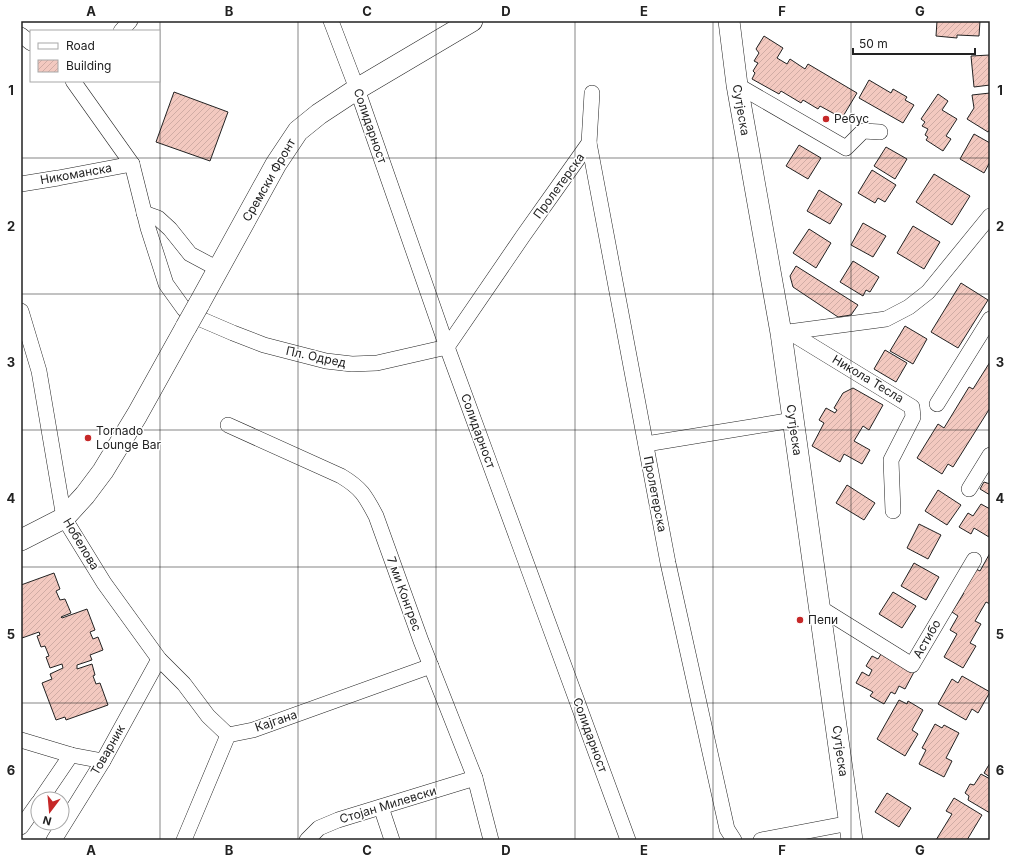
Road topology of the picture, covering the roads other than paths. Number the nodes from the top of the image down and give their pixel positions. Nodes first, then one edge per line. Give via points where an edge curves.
1 (130, 21) edge
2 (332, 21) edge
3 (472, 21) edge
4 (730, 21) edge
5 (122, 30) edge
6 (21, 35) edge
7 (30, 42) edge
8 (75, 82) edge
9 (737, 85) junction
10 (357, 89) junction
11 (592, 93) dead end
12 (880, 132) dead end
13 (589, 144) junction
14 (132, 164) junction
15 (21, 184) edge
16 (144, 212) junction
17 (990, 216) edge
18 (218, 269) junction
19 (21, 311) edge
20 (990, 319) edge
21 (786, 333) junction
22 (447, 347) junction
23 (937, 404) dead end
24 (793, 420) junction
25 (228, 426) dead end
26 (646, 444) junction
27 (990, 455) edge
28 (969, 489) dead end
29 (893, 511) dead end
30 (64, 518) junction
31 (21, 540) edge
32 (974, 560) dead end
33 (819, 607) junction
34 (159, 659) junction
35 (431, 666) junction
36 (228, 735) junction
37 (21, 740) edge
38 (71, 755) junction
39 (103, 761) junction
40 (475, 778) junction
41 (46, 791) edge
42 (381, 807) junction
43 (30, 815) edge
44 (21, 828) edge
45 (851, 831) edge
46 (54, 840) edge
47 (184, 840) edge
48 (307, 840) edge
49 (392, 840) edge
50 (491, 840) edge
51 (628, 840) edge
52 (734, 840) edge
53 (761, 840) edge

1 - 5 street
2 - 10 street, Солидарност
3 - 10 street, Сремски Фронт
4 - 9 street, Сутјеска
6 - 7 street
8 - 14 street
9 - 12 street via 846,148 863,131
9 - 21 street, Сутјеска
10 - 18 street, Сремски Фронт via 298,131 276,164
10 - 22 street, Солидарност
11 - 13 street, Пролетерска
13 - 22 street, Пролетерска
13 - 26 street, Пролетерска
14 - 15 street, Никоманска
14 - 16 street, Пл. Одред
16 - 18 street via 158,218 190,254
16 - 22 street, Пл. Одред via 166,284 184,309 198,318 264,344 352,364 376,363
17 - 21 street via 928,292 909,307 886,319
18 - 30 street, Сремски Фронт, bridge via 103,471
19 - 30 street, Нобелова via 39,371
20 - 23 street
21 - 24 street, Сутјеска
21 - 29 street, Никола Тесла via 912,407 913,417 891,460
22 - 51 street, Солидарност
24 - 26 street
24 - 33 street, Сутјеска
25 - 35 street, 7 ми Конгрес via 335,473 356,485 367,498 376,516
26 - 52 street, Пролетерска via 670,570 727,829
27 - 28 street
30 - 31 street
30 - 34 street, Нобелова via 104,583
32 - 33 street, Астибо via 912,664
33 - 45 street, Сутјеска
34 - 36 street, Нобелова via 184,684 208,716
34 - 39 street, Товарник
35 - 36 street, Кајгана via 253,730
35 - 40 street, 7 ми Конгрес
36 - 47 street
37 - 38 street
38 - 39 street
38 - 41 street
39 - 46 street, Товарник
40 - 42 street, Стојан Милевски
40 - 50 street, 7 ми Конгрес
42 - 48 street, Стојан Милевски via 319,828
42 - 49 street
43 - 44 street
45 - 53 street

